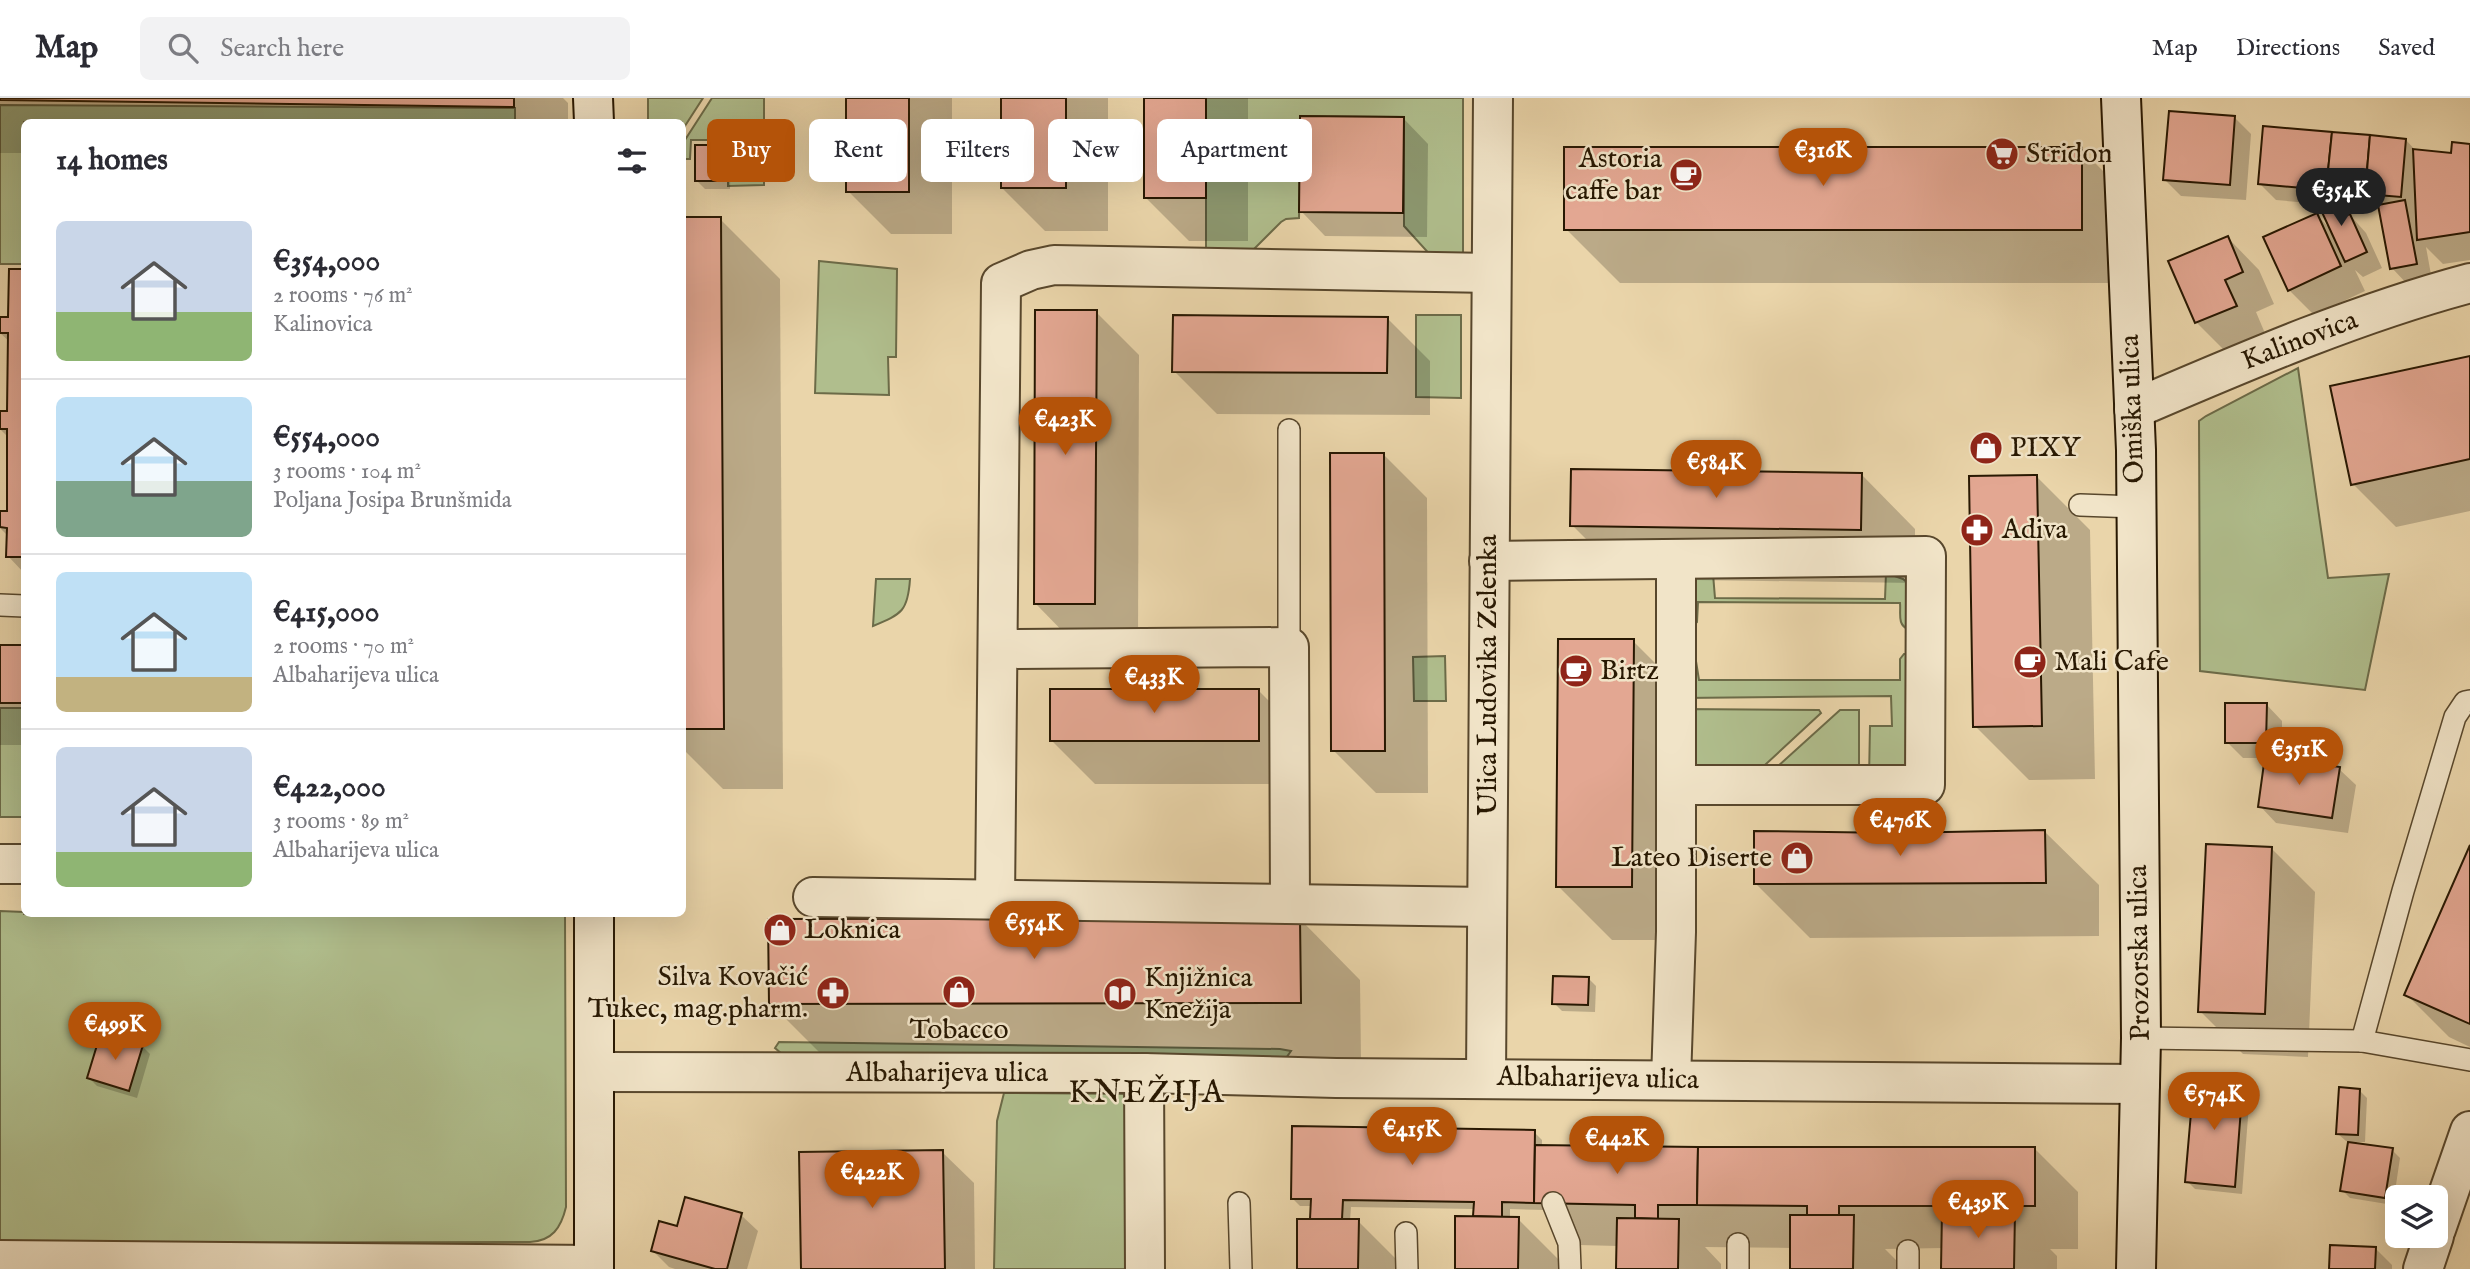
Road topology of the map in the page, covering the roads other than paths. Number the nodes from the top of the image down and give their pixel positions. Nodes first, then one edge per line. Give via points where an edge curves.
1 (593, 98) edge
2 (1493, 98) edge
3 (2121, 98) edge
4 (594, 119) edge
5 (1491, 273) junction
6 (2470, 282) edge
7 (2134, 409) junction
8 (1289, 430) dead end
9 (2080, 505) dead end
10 (2136, 507) junction
11 (1676, 559) junction
12 (1489, 561) junction
13 (0, 605) edge
14 (21, 606) edge
15 (1289, 647) junction
16 (998, 649) junction
17 (2470, 701) edge
18 (2138, 721) joint
19 (1676, 785) junction
20 (0, 863) edge
21 (21, 863) edge
22 (813, 897) dead end
23 (995, 900) junction
24 (1290, 904) junction
25 (1487, 907) junction
26 (594, 917) edge
27 (2141, 1038) junction
28 (2362, 1041) junction
29 (2470, 1060) edge
30 (595, 1072) junction
31 (1144, 1073) junction
32 (1486, 1078) junction
33 (1671, 1080) junction
34 (2140, 1084) junction
35 (2470, 1131) edge
36 (2448, 1194) edge
37 (1240, 1203) dead end
38 (1553, 1203) dead end
39 (1406, 1233) dead end
40 (1738, 1244) dead end
41 (2430, 1248) edge
42 (0, 1260) edge
43 (594, 1267) edge
44 (1145, 1269) edge
45 (1241, 1269) edge
46 (1407, 1269) edge
47 (1570, 1269) edge
48 (1738, 1269) edge
49 (2136, 1269) edge
50 (2423, 1269) edge

1 - 4 street
2 - 5 street, Ulica Ludovika Zelenka
3 - 7 street, Omiška ulica
5 - 12 street, Ulica Ludovika Zelenka
5 - 16 street via 1054,265 1001,283
6 - 7 street, Kalinovica via 2287,344
7 - 10 street, Omiška ulica
8 - 15 lane
9 - 10 lane
10 - 18 street, Omiška ulica
11 - 12 street
11 - 19 street
11 - 19 street via 1926,556 1925,785
12 - 25 street, Ulica Ludovika Zelenka
13 - 14 lane
15 - 16 street
15 - 24 street
16 - 23 street
17 - 28 lane via 2455,717
18 - 27 street, Prozorska ulica
19 - 33 street
20 - 21 street
22 - 23 street
23 - 24 street
24 - 25 street
25 - 32 street, Ulica Ludovika Zelenka
26 - 30 street
27 - 28 lane
27 - 34 street, Prozorska ulica
28 - 29 lane
30 - 31 street, Albaharijeva ulica
30 - 43 street
31 - 32 street, Albaharijeva ulica
31 - 44 street
32 - 33 street, Albaharijeva ulica
33 - 34 street, Albaharijeva ulica
34 - 49 street, Prozorska ulica
35 - 36 street
37 - 45 lane
38 - 47 lane via 1569,1243
39 - 46 lane
40 - 48 lane
41 - 50 street
42 - 43 street

